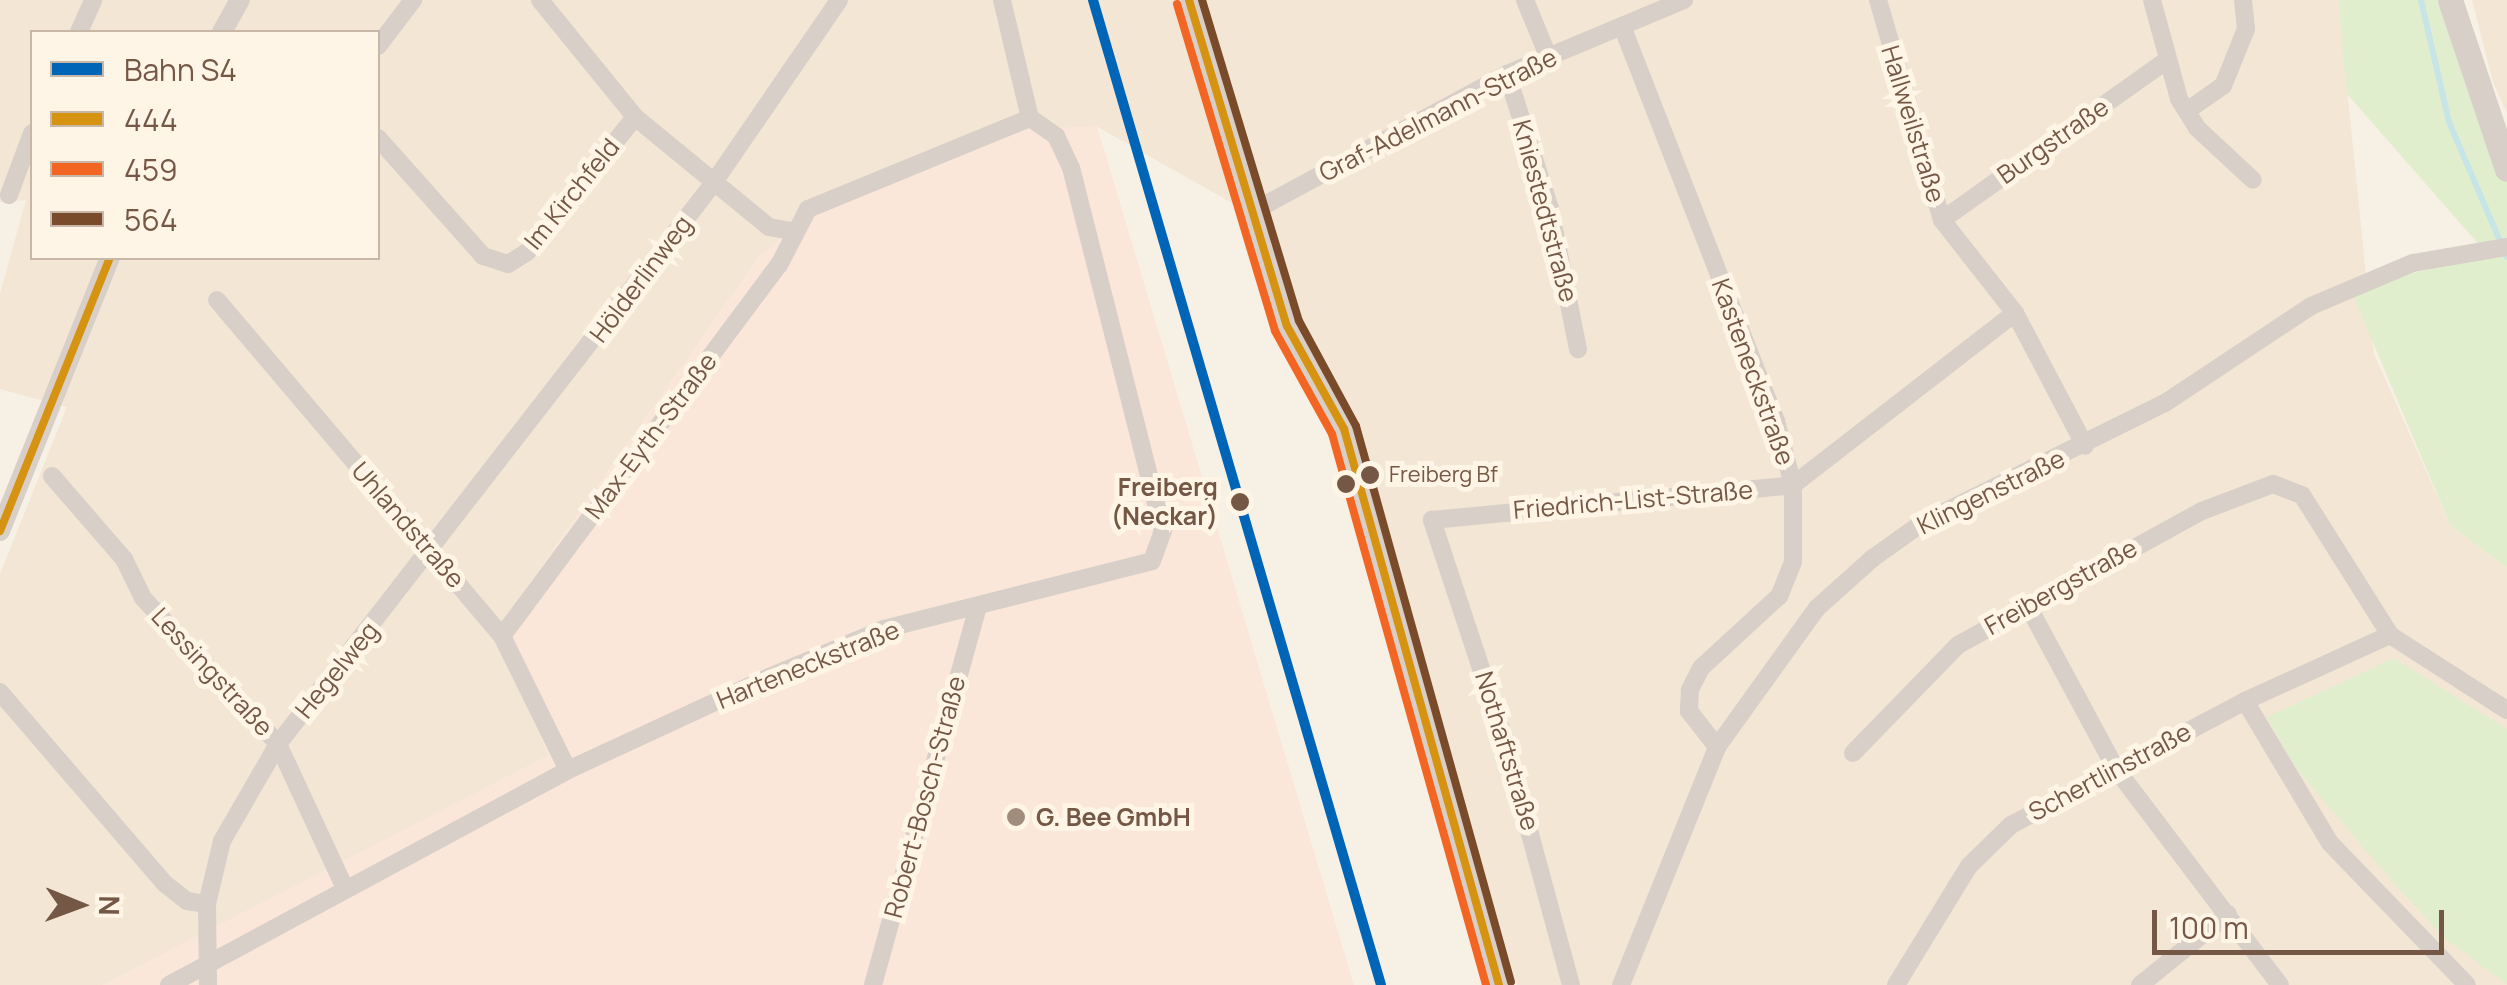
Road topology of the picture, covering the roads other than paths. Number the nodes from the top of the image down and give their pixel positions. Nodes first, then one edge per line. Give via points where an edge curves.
1 (94, 0) edge
2 (240, 0) edge
3 (413, 0) edge
4 (540, 0) edge
5 (1002, 0) edge
6 (1188, 0) edge
7 (1525, 0) edge
8 (1684, 0) edge
9 (1878, 0) edge
10 (2152, 0) edge
11 (2243, 0) edge
12 (2450, 0) edge
13 (828, 5) edge
14 (1622, 26) junction
15 (79, 30) edge
16 (223, 30) edge
17 (380, 43) edge
18 (1548, 56) junction
19 (2164, 62) junction
20 (1508, 74) junction
21 (2191, 108) junction
22 (634, 117) junction
23 (1030, 118) junction
24 (30, 138) edge
25 (380, 140) edge
26 (2507, 169) edge
27 (2252, 180) dead end
28 (712, 185) junction
29 (30, 193) edge
30 (5, 196) edge
31 (1250, 213) junction
32 (1942, 220) junction
33 (792, 231) junction
34 (2507, 247) edge
35 (109, 260) edge
36 (217, 300) dead end
37 (2014, 313) junction
38 (1578, 349) dead end
39 (2085, 446) junction
40 (52, 476) dead end
41 (1792, 485) junction
42 (1432, 520) joint
43 (0, 531) edge
44 (433, 550) junction
45 (2027, 604) junction
46 (977, 609) junction
47 (2390, 635) junction
48 (502, 636) junction
49 (0, 692) edge
50 (2245, 701) junction
51 (2507, 710) edge
52 (278, 744) junction
53 (1717, 747) junction
54 (1853, 753) dead end
55 (2116, 769) junction
56 (568, 770) junction
57 (344, 886) junction
58 (207, 904) junction
59 (2228, 914) junction
60 (208, 976) edge
61 (169, 985) edge
62 (873, 985) edge
63 (1499, 985) edge
64 (1572, 985) edge
65 (1621, 985) edge
66 (1896, 985) edge
67 (2140, 985) edge
68 (2280, 985) edge
69 (2467, 985) edge

1 - 15 street
2 - 16 street
3 - 17 street
4 - 22 street, Im Kirchfeld
5 - 23 street
6 - 31 street
7 - 18 street
8 - 14 street, Graf-Adelmann-Straße
9 - 32 street, Hallweilstraße
10 - 19 street
11 - 21 street via 2246,29 2223,86
12 - 26 main road
13 - 28 street, Hölderlinweg
14 - 18 street, Graf-Adelmann-Straße
14 - 41 street, Kasteneckstraße via 1776,421
18 - 20 street, Graf-Adelmann-Straße
19 - 21 street
19 - 32 street, Burgstraße
20 - 31 street, Graf-Adelmann-Straße
20 - 38 street, Kniestedtstraße via 1550,209
21 - 27 street via 2197,128
22 - 25 street, Im Kirchfeld via 527,252 508,264 483,256
22 - 28 street, Im Kirchfeld
23 - 33 street, Max-Eyth-Straße via 866,180 808,209
23 - 46 street, Harteneckstraße via 1056,136 1071,168 1163,531 1152,561 1130,572
24 - 30 street
28 - 33 street via 769,227
28 - 44 street, Hölderlinweg
29 - 30 street
31 - 63 street via 1287,326 1344,429
32 - 37 street, Hallweilstraße
33 - 48 street, Max-Eyth-Straße via 779,265
34 - 39 street, Klingenstraße via 2489,256 2412,263 2310,306
35 - 43 street
36 - 44 street, Uhlandstraße
37 - 39 street, Hallweilstraße
37 - 41 street
39 - 53 street, Klingenstraße via 1922,523 1873,558 1818,608
40 - 52 street, Lessingstraße via 124,559 143,598
41 - 42 street, Friedrich-List-Straße
41 - 53 street, Kasteneckstraße via 1792,562 1779,596 1701,668 1690,690 1689,711
42 - 64 street, Nothaftstraße via 1510,757
44 - 48 street, Uhlandstraße
44 - 52 street, Hegelweg
45 - 47 street, Freibergstraße via 2273,484 2302,495
45 - 54 street, Freibergstraße via 1958,644
45 - 55 street
46 - 56 street, Harteneckstraße via 884,629
46 - 62 street, Robert-Bosch-Straße
47 - 50 street, Schertlinstraße
47 - 51 street
48 - 56 street, Uhlandstraße
49 - 58 street via 164,883
50 - 55 street, Schertlinstraße
50 - 69 street via 2279,770 2330,843
52 - 57 street, Lessingstraße
52 - 58 street, Hegelweg via 222,840
53 - 65 street, Klingenstraße
55 - 59 street
55 - 66 street, Schertlinstraße via 2010,825 1970,866
56 - 57 street, Harteneckstraße
57 - 60 street, Harteneckstraße
58 - 60 street, Hegelweg
59 - 67 street
59 - 68 street
60 - 61 street, Harteneckstraße

